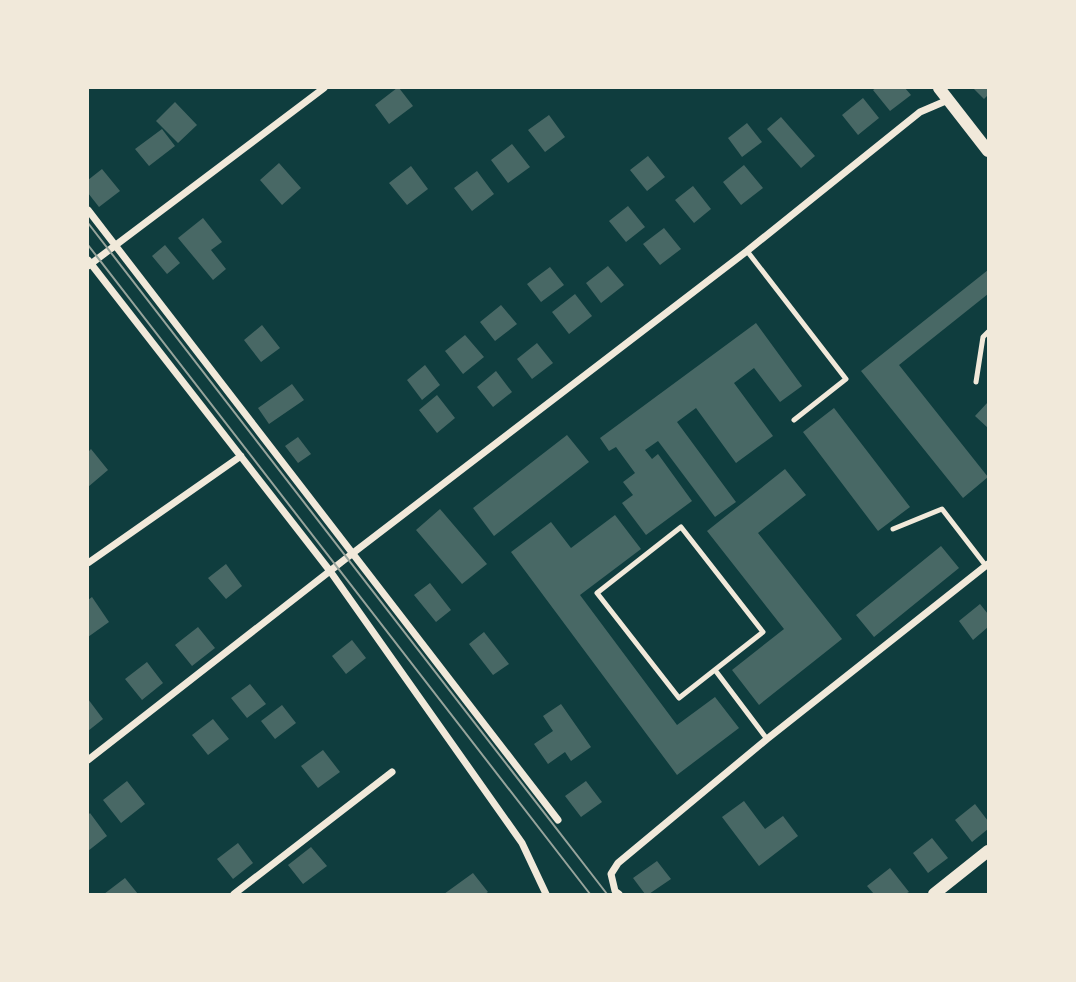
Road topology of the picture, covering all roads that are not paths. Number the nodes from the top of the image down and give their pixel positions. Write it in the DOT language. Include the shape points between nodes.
graph roads {
  1 [pos="324,88"];
  2 [pos="939,88"];
  3 [pos="948,100"];
  4 [pos="989,150"];
  5 [pos="88,211"];
  6 [pos="114,246"];
  7 [pos="747,251"];
  8 [pos="88,263"];
  9 [pos="989,332"];
  10 [pos="976,382"];
  11 [pos="794,420"];
  12 [pos="241,456"];
  13 [pos="893,529"];
  14 [pos="353,553"];
  15 [pos="88,563"];
  16 [pos="987,565"];
  17 [pos="330,571"];
  18 [pos="715,670"];
  19 [pos="767,739"];
  20 [pos="88,760"];
  21 [pos="392,772"];
  22 [pos="558,820"];
  23 [pos="989,851"];
  24 [pos="234,894"];
  25 [pos="546,894"];
  26 [pos="619,894"];
  27 [pos="934,894"];
  1 -- 6 [label="street"];
  2 -- 3 [label="street"];
  3 -- 4 [label="street"];
  3 -- 7 [label="street" via="920,112"];
  5 -- 6 [label="street"];
  6 -- 8 [label="street"];
  6 -- 14 [label="street"];
  7 -- 11 [label="lane" via="846,379"];
  7 -- 14 [label="street"];
  8 -- 12 [label="street"];
  9 -- 10 [label="lane" via="983,337"];
  12 -- 15 [label="street"];
  12 -- 17 [label="street"];
  13 -- 16 [label="lane" via="942,509"];
  14 -- 17 [label="street"];
  14 -- 22 [label="street"];
  16 -- 19 [label="street"];
  17 -- 20 [label="street"];
  17 -- 25 [label="street" via="523,843"];
  18 -- 18 [label="lane" via="679,698 597,593 681,527 763,632"];
  18 -- 19 [label="lane"];
  19 -- 26 [label="street" via="618,863 611,874"];
  21 -- 24 [label="street"];
  23 -- 27 [label="street"];
}
